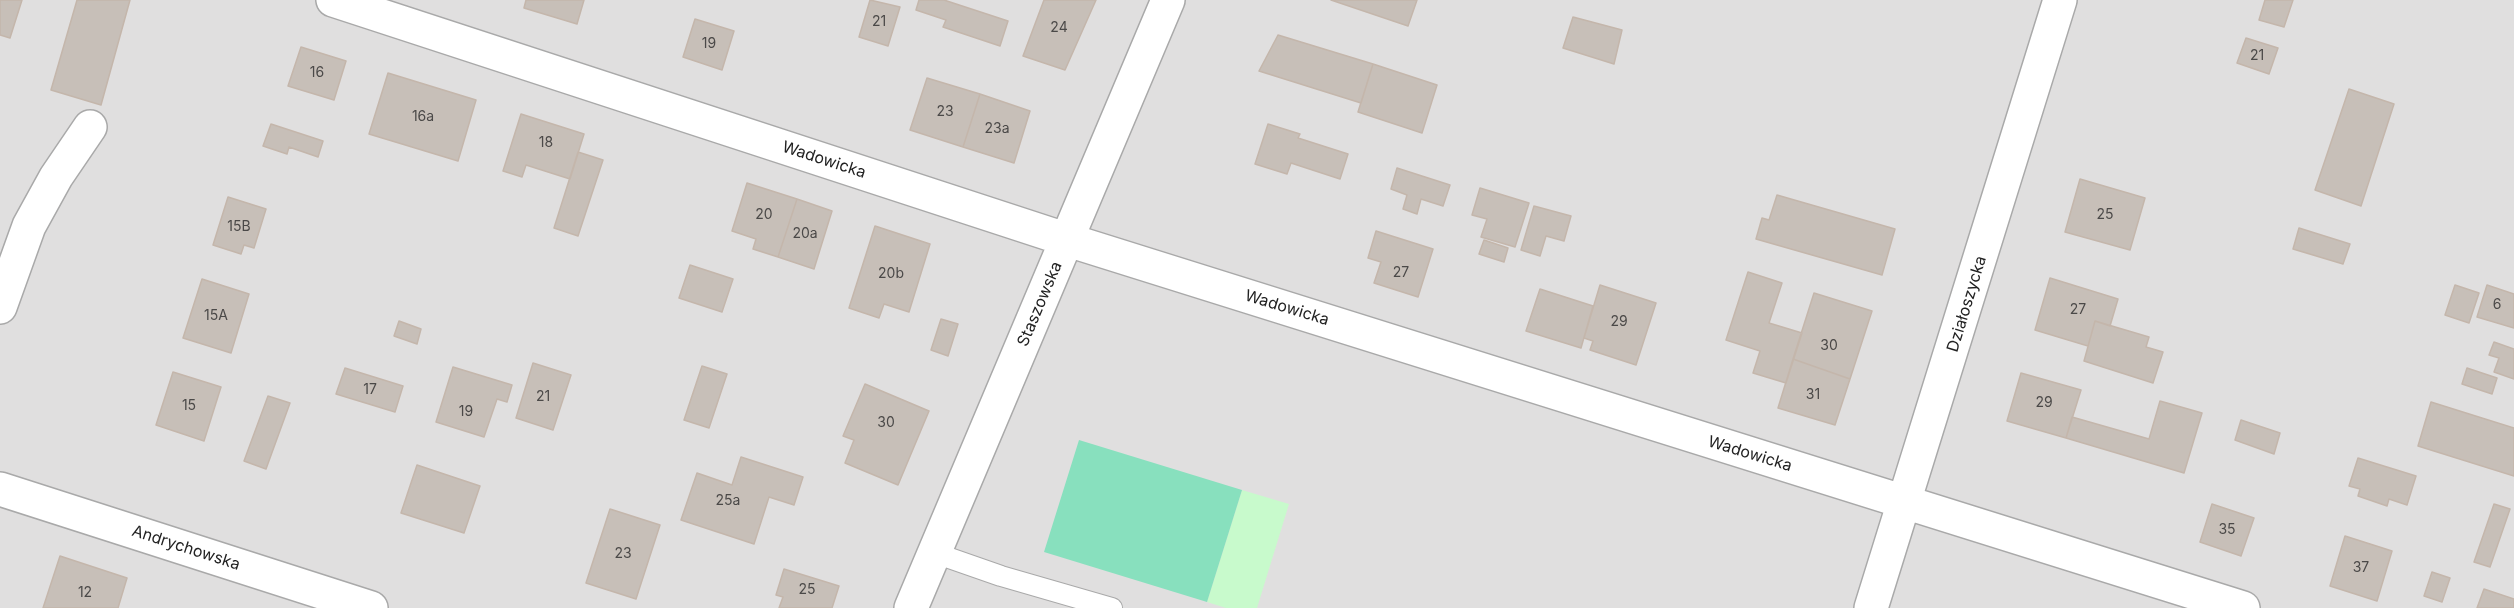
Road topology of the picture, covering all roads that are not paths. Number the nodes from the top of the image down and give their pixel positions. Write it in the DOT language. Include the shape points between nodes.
graph roads {
  1 [pos="333,0"];
  2 [pos="1168,0"];
  3 [pos="2060,0"];
  4 [pos="90,127"];
  5 [pos="1068,240"];
  6 [pos="0,307"];
  7 [pos="0,489"];
  8 [pos="1906,502"];
  9 [pos="934,553"];
  10 [pos="371,608"];
  11 [pos="911,608"];
  12 [pos="1112,608"];
  13 [pos="1871,608"];
  14 [pos="2243,608"];
  1 -- 5 [label="street, Wadowicka"];
  2 -- 5 [label="street, Staszowska"];
  3 -- 8 [label="street, Działoszycka"];
  4 -- 6 [label="street" via="29,226"];
  5 -- 8 [label="street, Wadowicka"];
  5 -- 9 [label="street, Staszowska"];
  7 -- 10 [label="street, Andrychowska"];
  8 -- 13 [label="street, Działoszycka"];
  8 -- 14 [label="street, Wadowicka"];
  9 -- 11 [label="street, Staszowska"];
  9 -- 12 [label="lane"];
}
